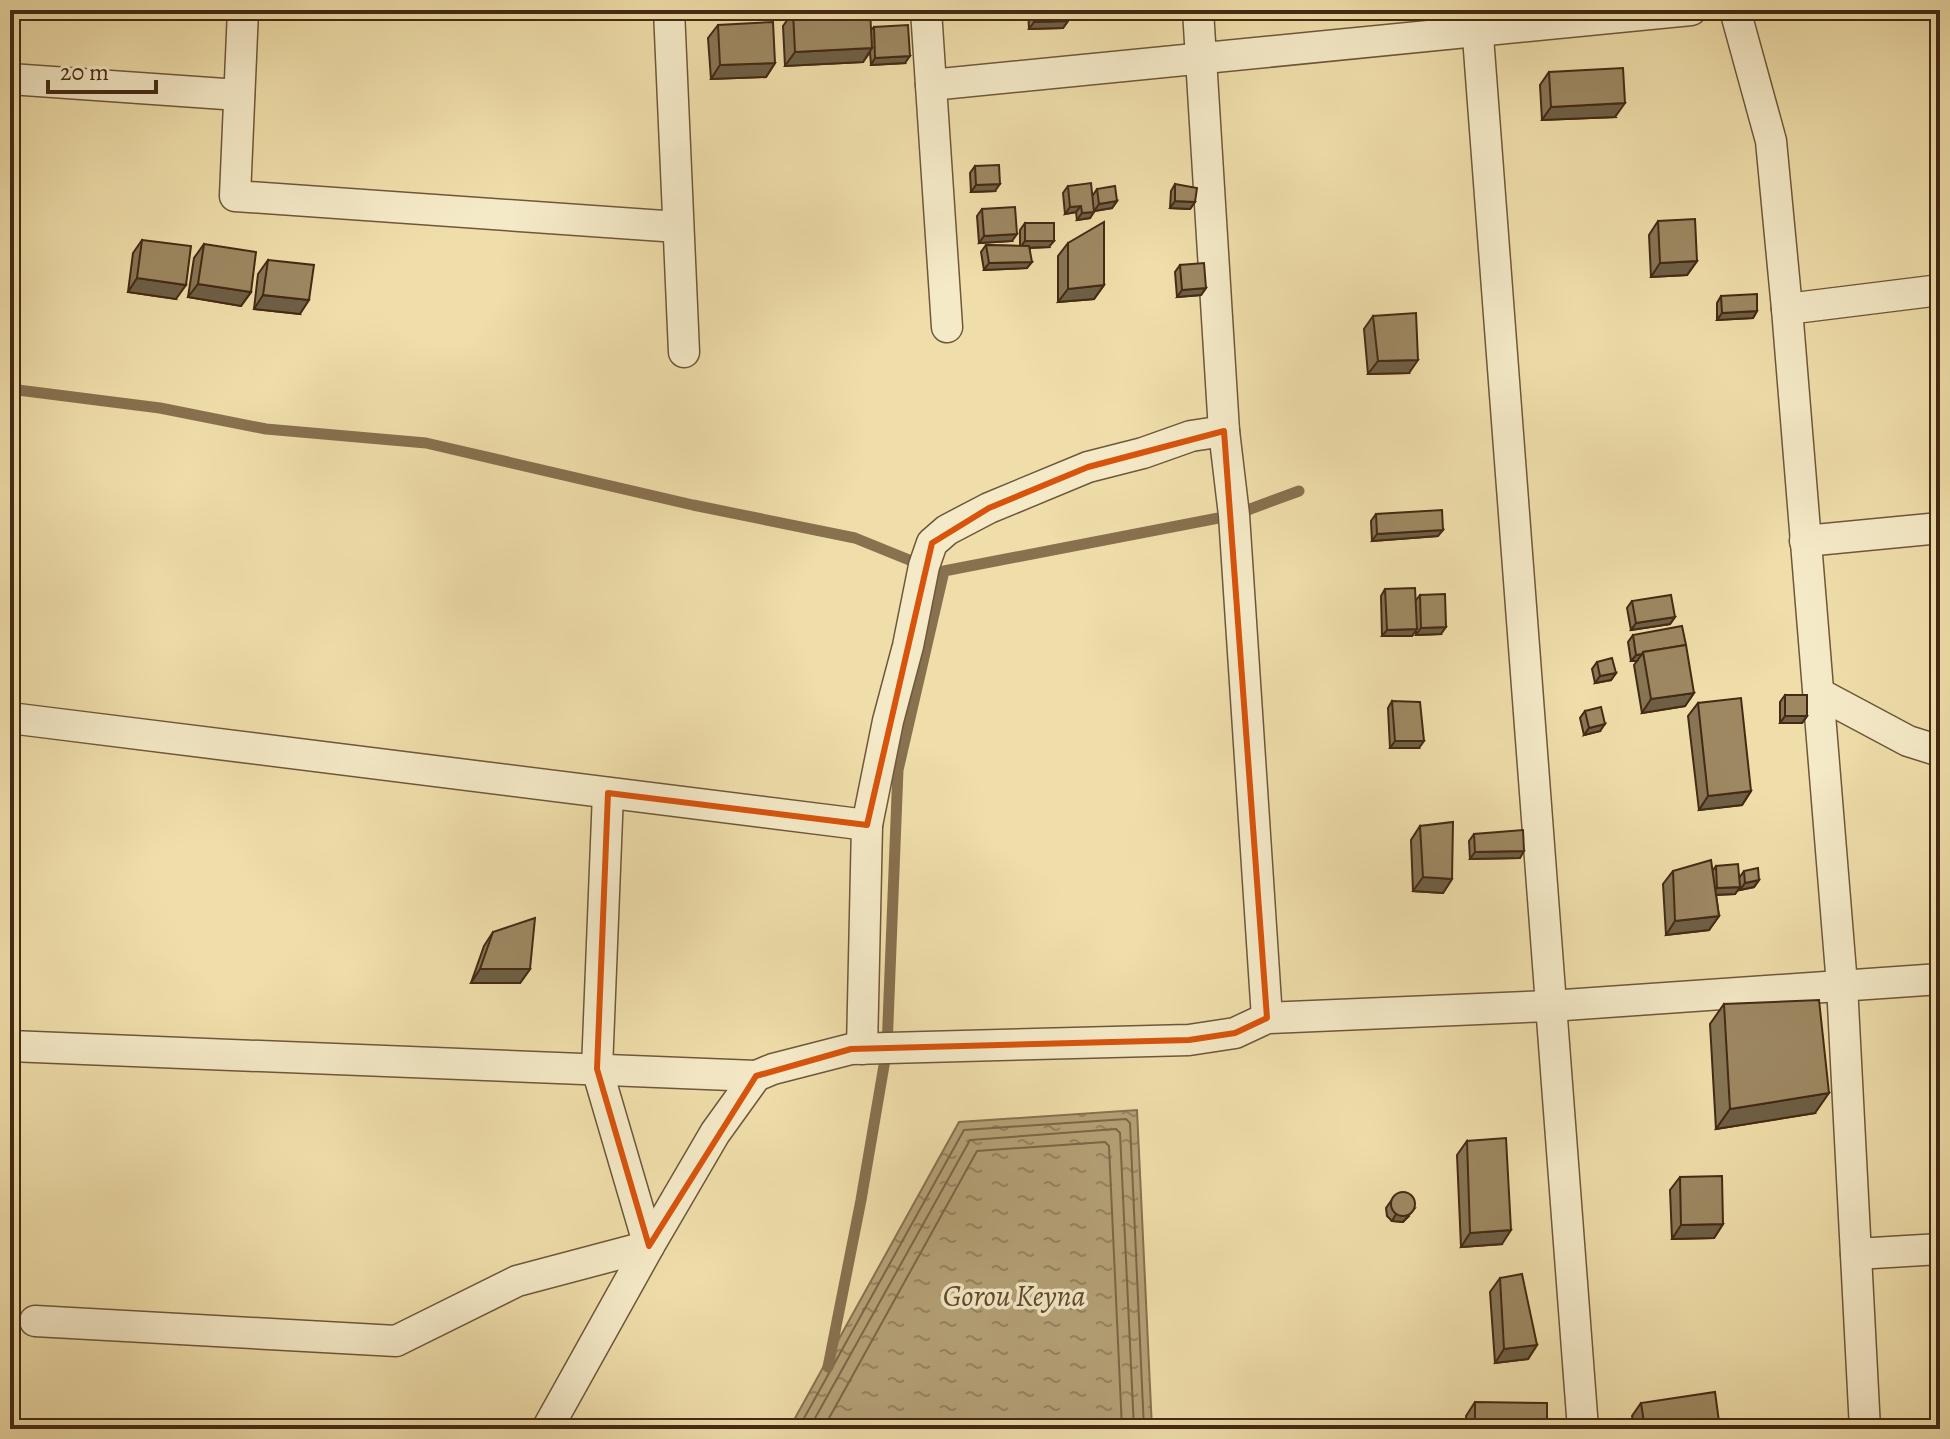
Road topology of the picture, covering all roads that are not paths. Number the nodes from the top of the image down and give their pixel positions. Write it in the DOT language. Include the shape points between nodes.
graph roads {
  1 [pos="243,10"];
  2 [pos="669,10"];
  3 [pos="926,10"];
  4 [pos="1198,10"];
  5 [pos="1691,10"];
  6 [pos="1735,10"];
  7 [pos="1477,20"];
  8 [pos="1202,58"];
  9 [pos="10,79"];
  10 [pos="931,85"];
  11 [pos="239,95"];
  12 [pos="678,227"];
  13 [pos="1940,290"];
  14 [pos="1787,309"];
  15 [pos="947,327"];
  16 [pos="684,352"];
  17 [pos="1224,431"];
  18 [pos="1940,528"];
  19 [pos="1805,541"];
  20 [pos="1820,694"];
  21 [pos="10,718"];
  22 [pos="1940,751"];
  23 [pos="608,793"];
  24 [pos="867,825"];
  25 [pos="1940,979"];
  26 [pos="1842,985"];
  27 [pos="1550,1006"];
  28 [pos="1267,1018"];
  29 [pos="10,1046"];
  30 [pos="862,1049"];
  31 [pos="597,1069"];
  32 [pos="756,1076"];
  33 [pos="649,1246"];
  34 [pos="1940,1249"];
  35 [pos="1856,1254"];
  36 [pos="35,1321"];
  37 [pos="547,1429"];
  38 [pos="1583,1429"];
  39 [pos="1865,1429"];
  1 -- 11 [label="street"];
  2 -- 12 [label="street"];
  3 -- 10 [label="street"];
  4 -- 8 [label="street"];
  5 -- 7 [label="street"];
  6 -- 14 [label="street" via="1771,141"];
  7 -- 8 [label="street"];
  7 -- 27 [label="street"];
  8 -- 10 [label="street"];
  8 -- 17 [label="street"];
  9 -- 11 [label="street"];
  10 -- 15 [label="street"];
  11 -- 12 [label="street" via="235,196"];
  12 -- 16 [label="street"];
  13 -- 14 [label="street"];
  14 -- 19 [label="street"];
  17 -- 24 [label="street" via="1088,467 989,508 932,543"];
  17 -- 28 [label="street"];
  18 -- 19 [label="street"];
  19 -- 20 [label="street"];
  20 -- 22 [label="street" via="1908,741"];
  20 -- 26 [label="street"];
  21 -- 23 [label="street"];
  23 -- 24 [label="street"];
  23 -- 31 [label="street"];
  24 -- 30 [label="street"];
  25 -- 26 [label="street"];
  26 -- 27 [label="street"];
  26 -- 35 [label="street"];
  27 -- 28 [label="street"];
  27 -- 38 [label="street"];
  28 -- 30 [label="street" via="1235,1033 1189,1040"];
  29 -- 31 [label="street"];
  30 -- 32 [label="street"];
  31 -- 32 [label="street"];
  31 -- 33 [label="street"];
  32 -- 33 [label="street" via="715,1133"];
  33 -- 36 [label="street" via="517,1281 396,1341"];
  33 -- 37 [label="street"];
  34 -- 35 [label="street"];
  35 -- 39 [label="street"];
}
